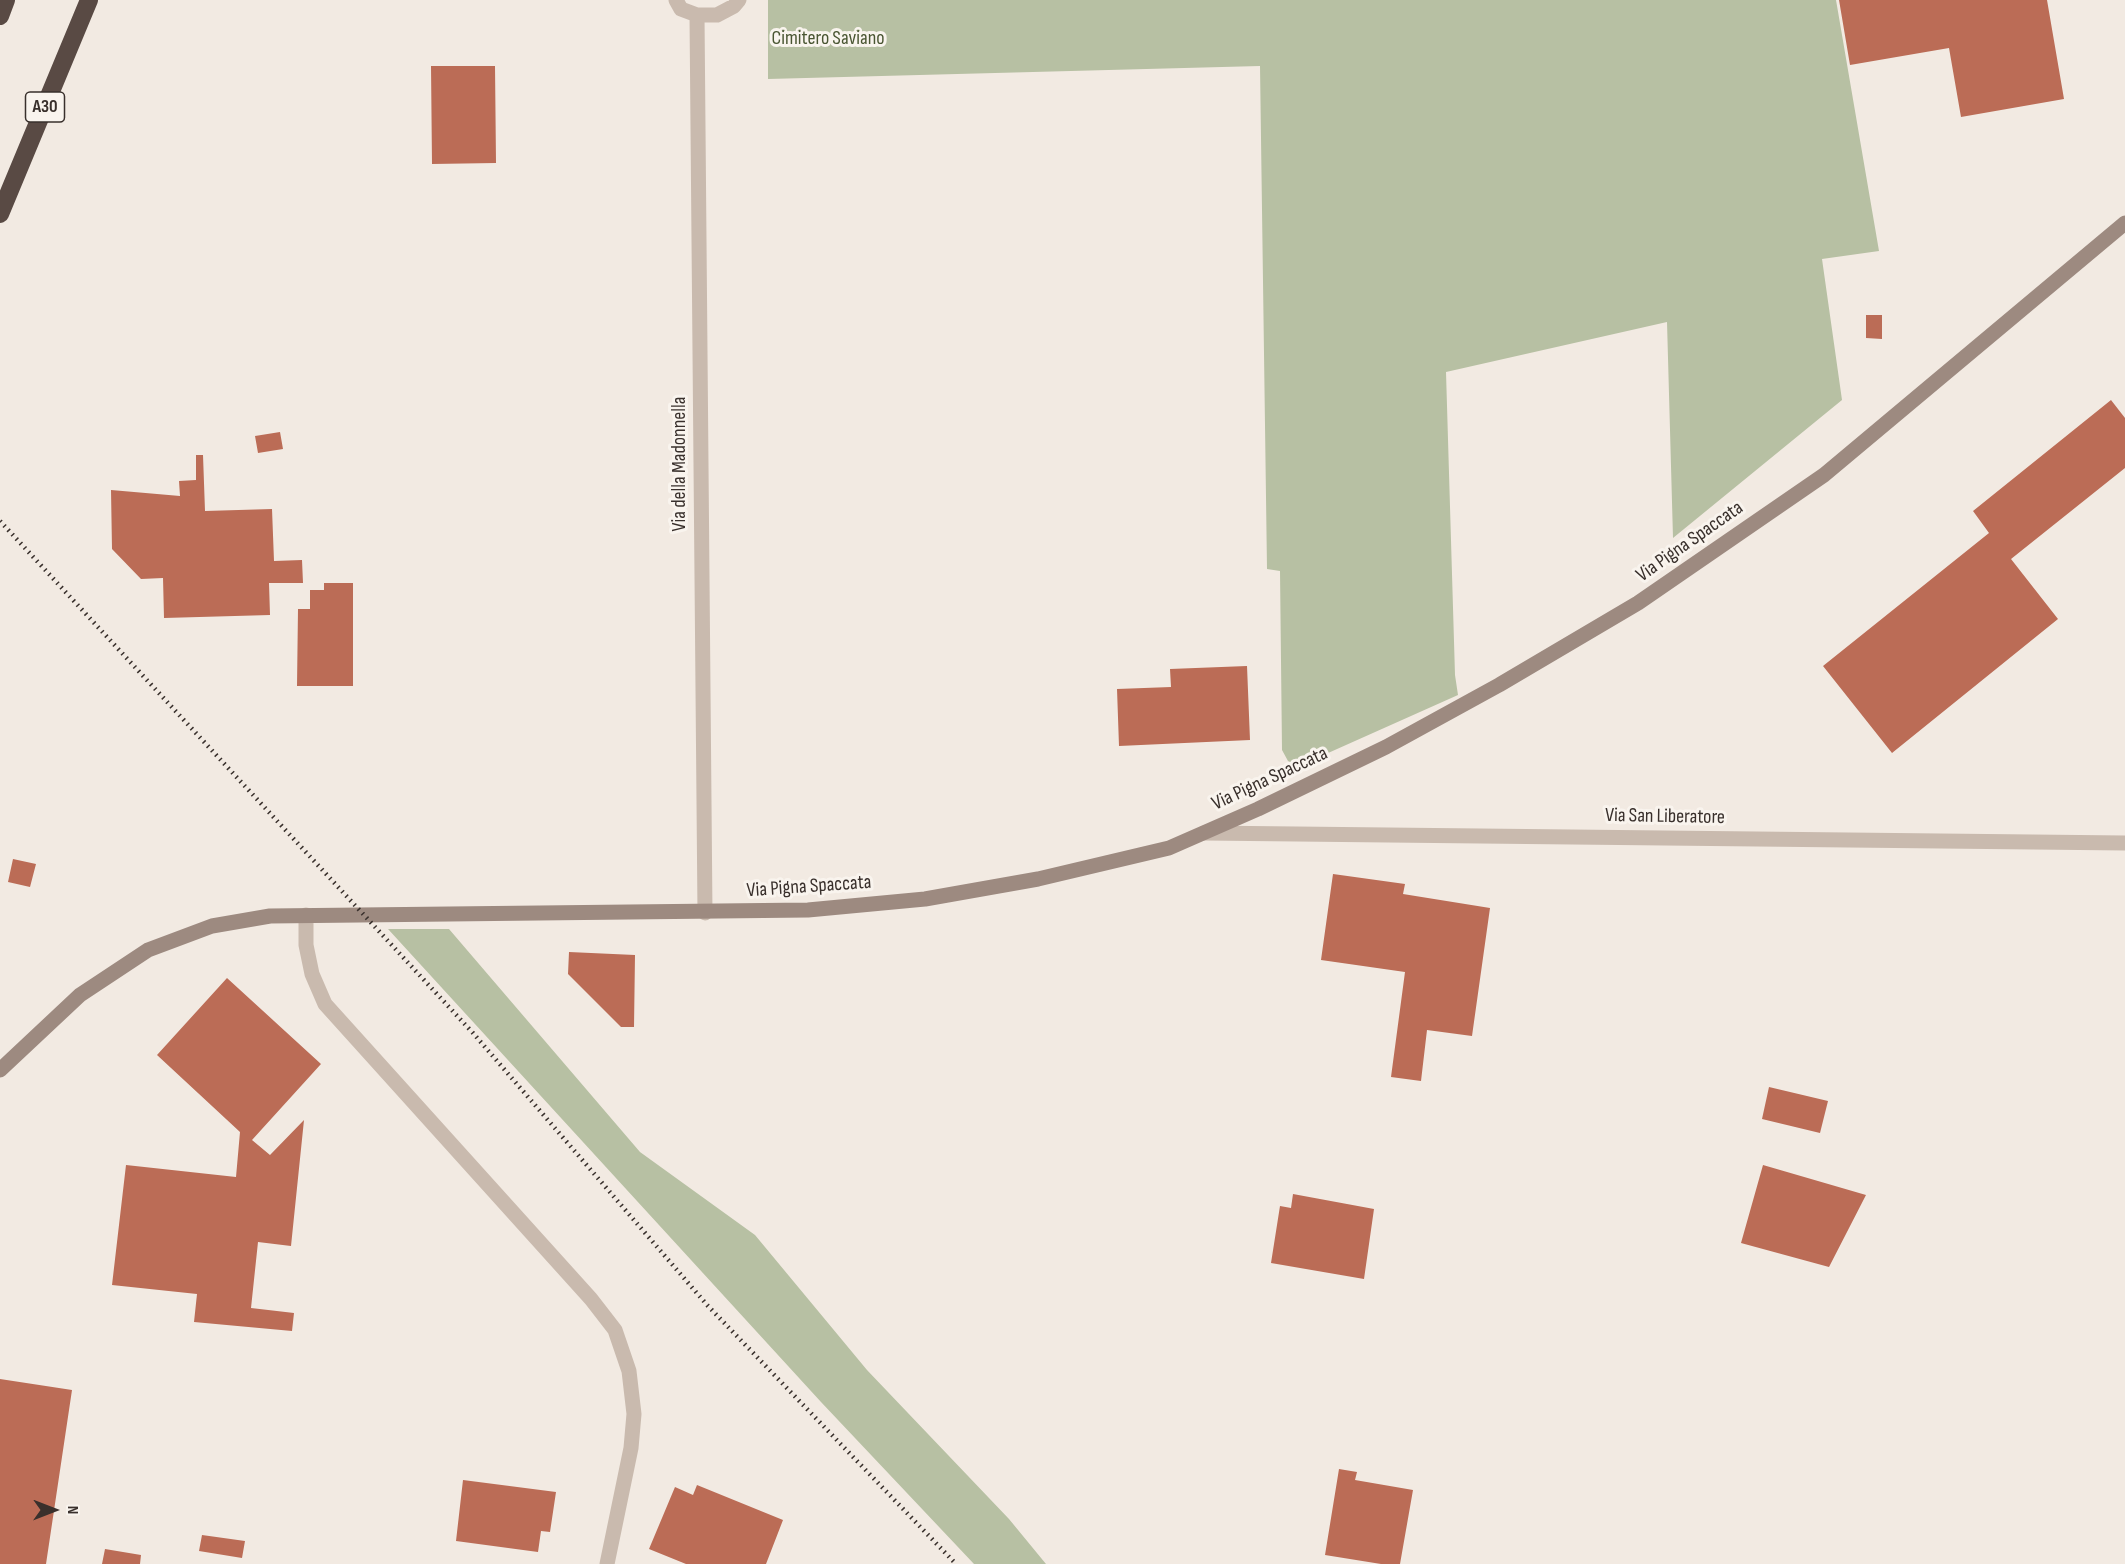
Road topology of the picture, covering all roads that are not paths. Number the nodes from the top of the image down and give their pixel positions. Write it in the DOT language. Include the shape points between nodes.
graph roads {
  1 [pos="6,0"];
  2 [pos="89,0"];
  3 [pos="676,0"];
  4 [pos="740,0"];
  5 [pos="697,15"];
  6 [pos="0,16"];
  7 [pos="0,214"];
  8 [pos="2125,223"];
  9 [pos="1204,833"];
  10 [pos="2125,843"];
  11 [pos="705,913"];
  12 [pos="306,915"];
  13 [pos="0,1070"];
  14 [pos="607,1564"];
  1 -- 6 [label="highway"];
  2 -- 7 [label="highway, A30"];
  3 -- 5 [label="street" via="681,9"];
  4 -- 5 [label="street" via="717,15"];
  5 -- 11 [label="street, Via della Madonnella"];
  8 -- 9 [label="main road, Via Pigna Spaccata" via="1824,475 1638,603 1386,747"];
  9 -- 10 [label="street, Via San Liberatore"];
  9 -- 11 [label="main road, Via Pigna Spaccata" via="1169,848 925,899 808,910"];
  11 -- 12 [label="main road, Via Pigna Spaccata"];
  12 -- 13 [label="main road, Via Pigna Spaccata" via="270,916 212,926 148,950 80,995"];
  12 -- 14 [label="street" via="306,945 312,974 325,1004 615,1330 629,1371 634,1413 632,1448"];
}
